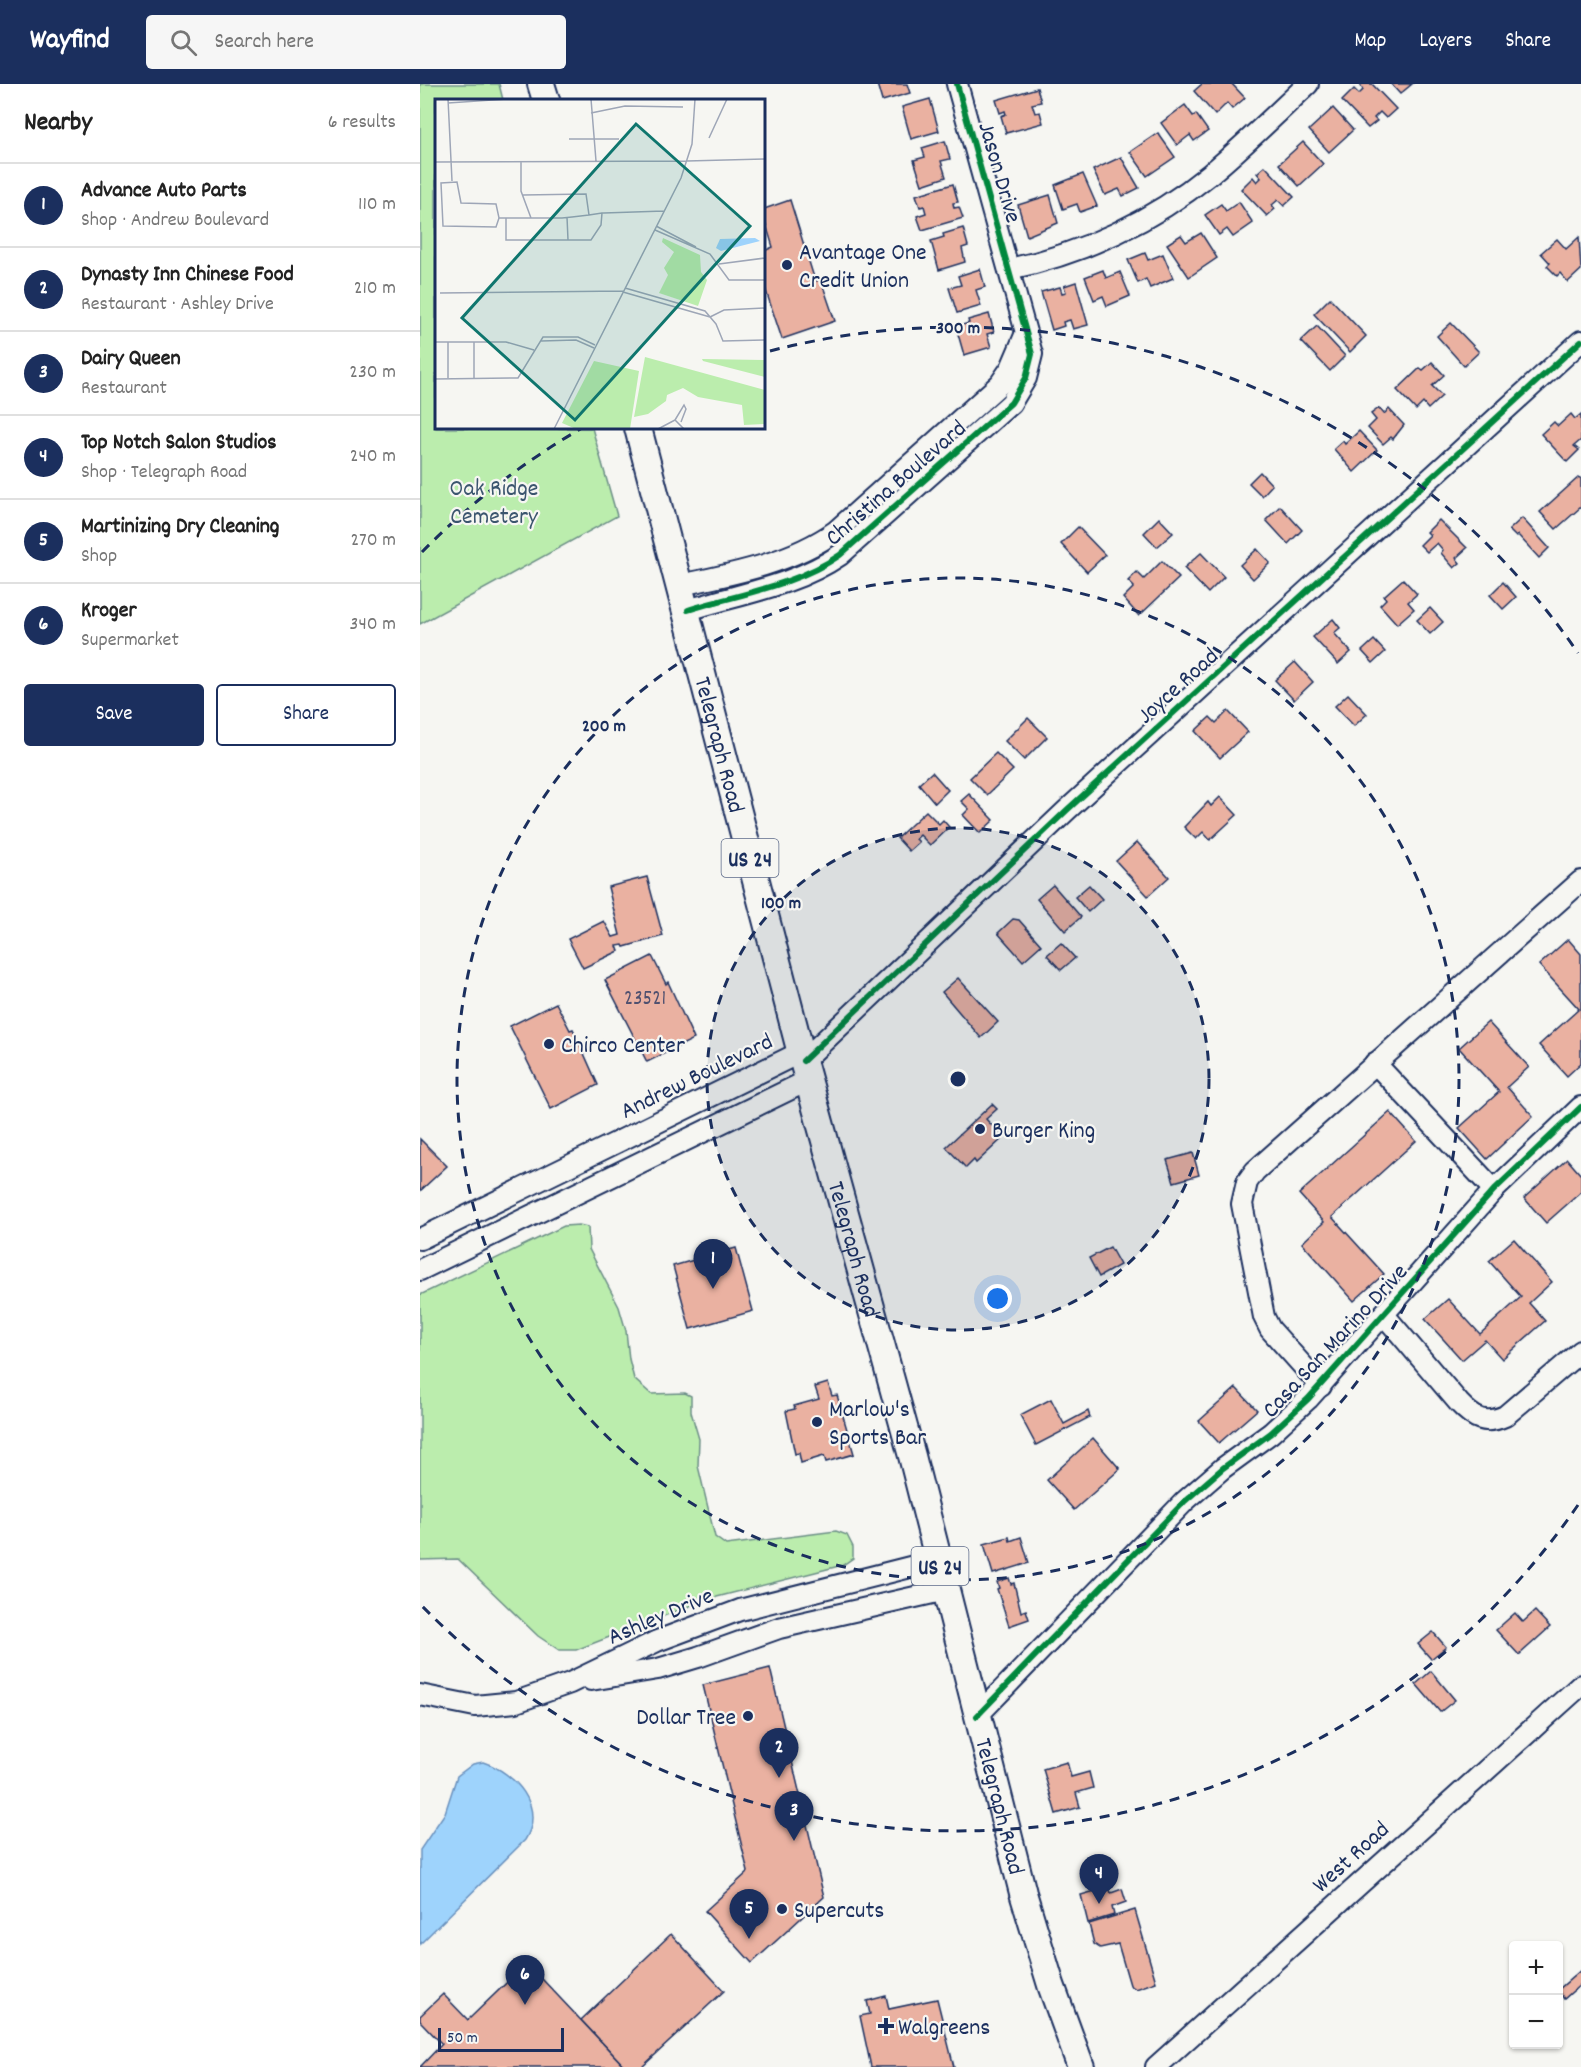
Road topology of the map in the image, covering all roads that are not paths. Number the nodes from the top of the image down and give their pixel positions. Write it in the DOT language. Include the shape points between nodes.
graph roads {
  1 [pos="541,84"];
  2 [pos="957,84"];
  3 [pos="1308,84"];
  4 [pos="546,99"];
  5 [pos="1009,269"];
  6 [pos="1026,333"];
  7 [pos="1581,341"];
  8 [pos="638,429"];
  9 [pos="929,449"];
  10 [pos="943,464"];
  11 [pos="794,554"];
  12 [pos="802,575"];
  13 [pos="680,585"];
  14 [pos="687,610"];
  15 [pos="1581,881"];
  16 [pos="1375,1063"];
  17 [pos="804,1064"];
  18 [pos="1581,1107"];
  19 [pos="613,1145"];
  20 [pos="625,1171"];
  21 [pos="1494,1190"];
  22 [pos="518,1191"];
  23 [pos="530,1217"];
  24 [pos="420,1239"];
  25 [pos="420,1270"];
  26 [pos="1385,1316"];
  27 [pos="1581,1351"];
  28 [pos="1321,1386"];
  29 [pos="938,1560"];
  30 [pos="946,1590"];
  31 [pos="772,1602"];
  32 [pos="778,1628"];
  33 [pos="570,1683"];
  34 [pos="1581,1685"];
  35 [pos="420,1695"];
  36 [pos="977,1716"];
  37 [pos="1081,2067"];
  38 [pos="1156,2067"];
  1 -- 4 [label="main road"];
  2 -- 5 [label="street, Jason Drive"];
  3 -- 5 [label="street" via="1211,174 1170,203 1108,237 1035,264"];
  5 -- 6 [label="street, Jason Drive"];
  6 -- 9 [label="street, Christina Boulevard" via="1000,384"];
  6 -- 10 [label="street, Christina Boulevard" via="1032,354 1020,391"];
  7 -- 17 [label="street, Joyce Road" via="1066,810"];
  8 -- 13 [label="main road, Telegraph Road / US 24"];
  9 -- 10 [label="street"];
  9 -- 11 [label="street, Christina Boulevard" via="836,531"];
  10 -- 12 [label="street, Christina Boulevard" via="852,547"];
  11 -- 12 [label="street, Christina Boulevard"];
  11 -- 13 [label="street, Christina Boulevard"];
  12 -- 14 [label="street, Christina Boulevard"];
  13 -- 14 [label="main road, Telegraph Road / US 24"];
  14 -- 17 [label="main road, Telegraph Road / US 24"];
  15 -- 16 [label="street, Casa San Marino Drive"];
  16 -- 21 [label="street"];
  16 -- 28 [label="street, Casa San Marino Drive" via="1256,1171 1243,1194 1264,1317 1270,1329"];
  17 -- 19 [label="street, Andrew Boulevard"];
  17 -- 20 [label="street"];
  17 -- 29 [label="main road, Telegraph Road / US 24"];
  18 -- 21 [label="street, Casa San Marino Drive"];
  19 -- 20 [label="street, Andrew Boulevard"];
  19 -- 22 [label="street, Andrew Boulevard"];
  20 -- 23 [label="street"];
  21 -- 26 [label="street, Casa San Marino Drive"];
  22 -- 23 [label="street"];
  22 -- 24 [label="street, Andrew Boulevard"];
  23 -- 25 [label="street"];
  26 -- 27 [label="street, Casa San Marino Drive" via="1459,1403 1483,1421 1505,1416"];
  26 -- 28 [label="street, Casa San Marino Drive"];
  28 -- 36 [label="street, Casa San Marino Drive" via="1271,1433 1185,1501"];
  29 -- 30 [label="main road, Telegraph Road / US 24"];
  29 -- 31 [label="street, Ashley Drive"];
  30 -- 32 [label="street, Ashley Drive"];
  30 -- 36 [label="main road, Telegraph Road / US 24"];
  31 -- 32 [label="street"];
  31 -- 33 [label="street, Ashley Drive" via="696,1625"];
  32 -- 33 [label="street, Ashley Drive" via="658,1669"];
  33 -- 35 [label="street, Ashley Drive" via="527,1699 496,1705 460,1704"];
  34 -- 38 [label="street, West Road"];
  36 -- 37 [label="main road, Telegraph Road / US 24" via="1037,1941"];
}
